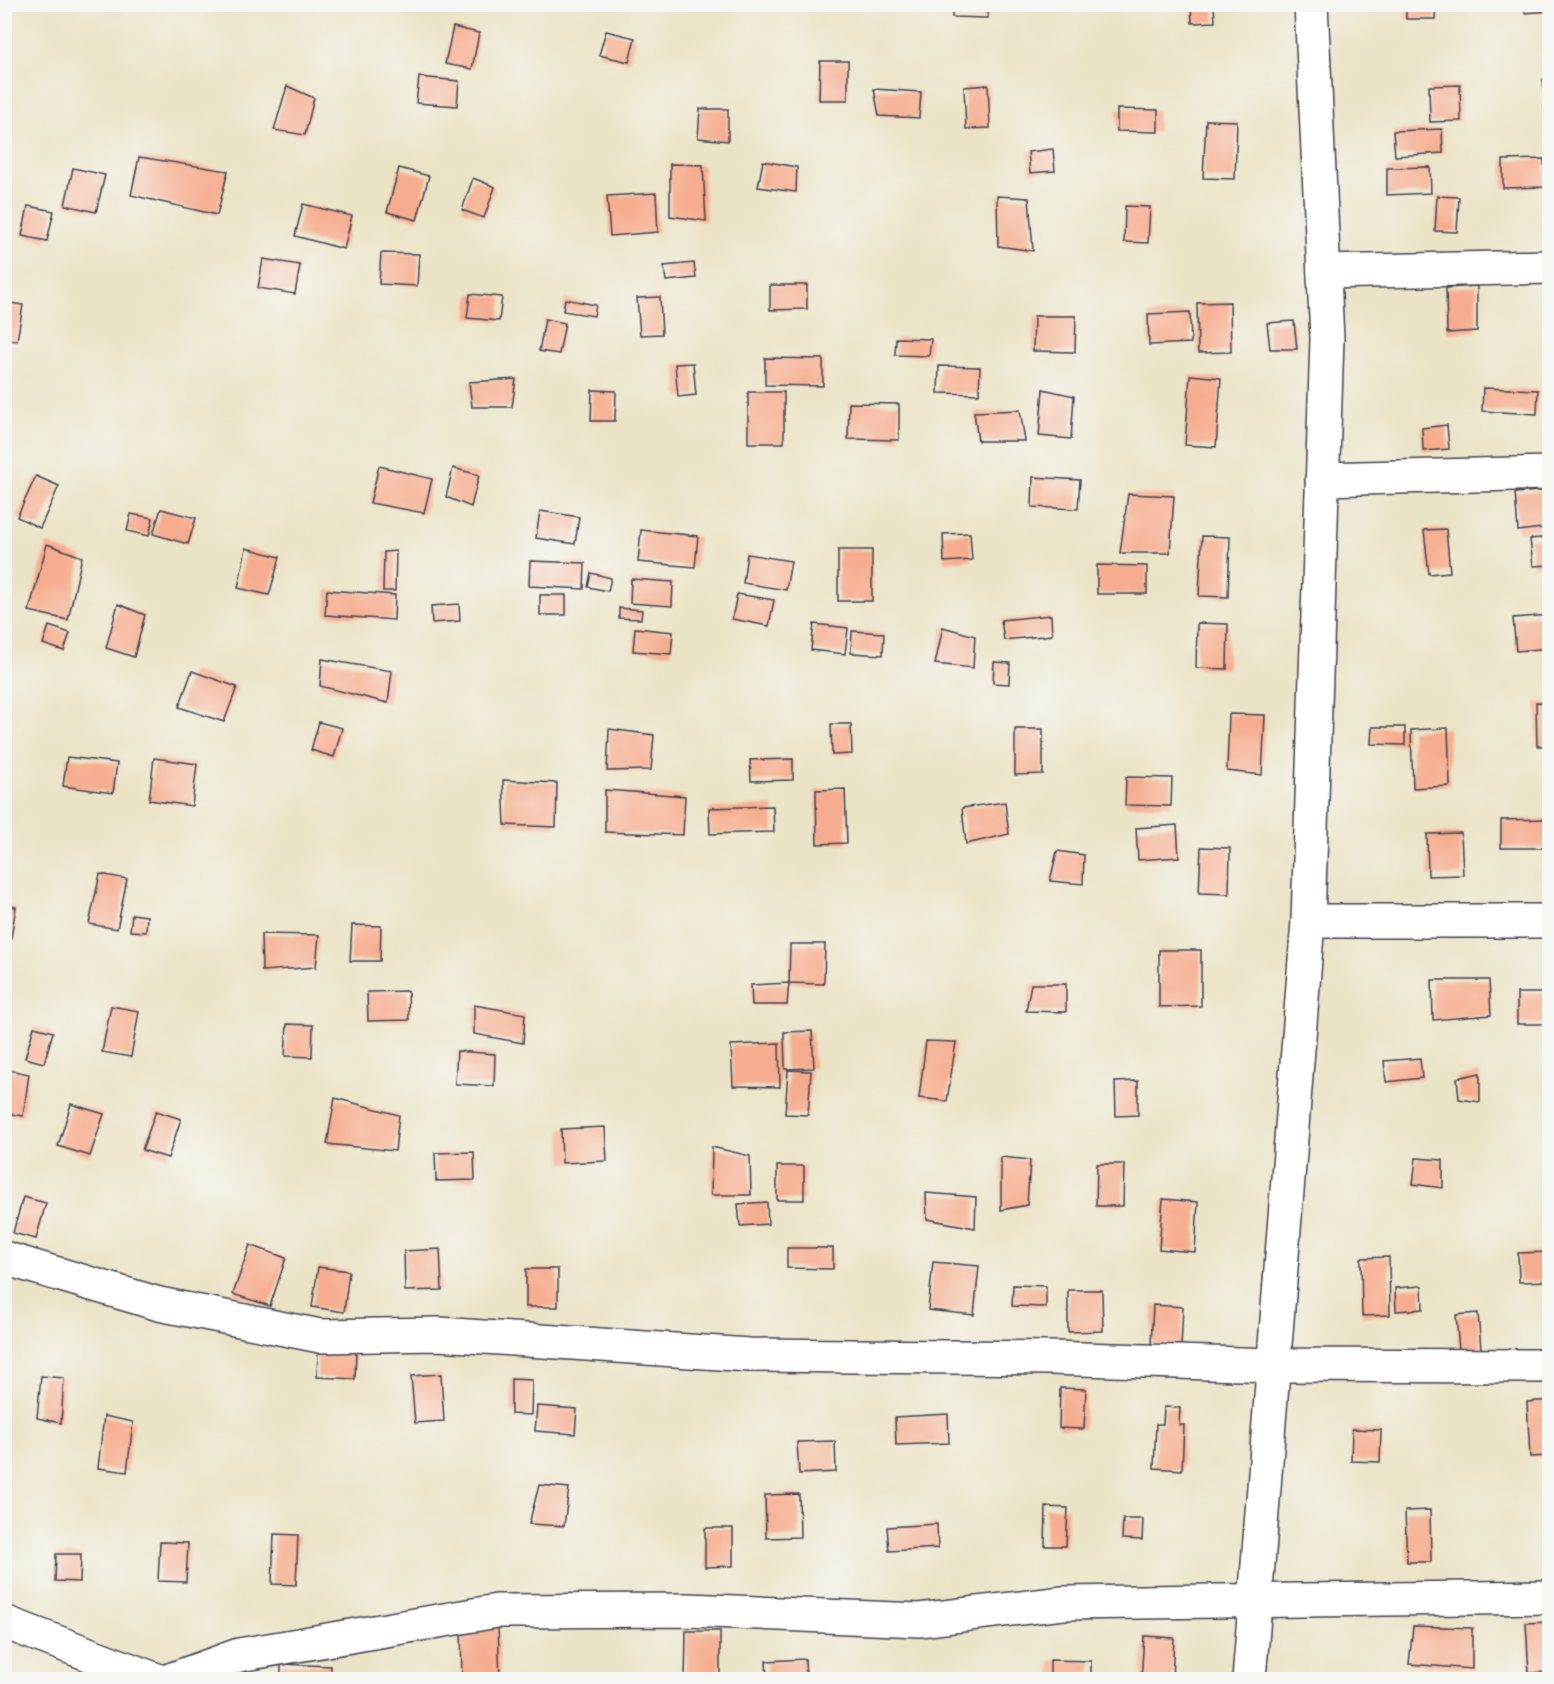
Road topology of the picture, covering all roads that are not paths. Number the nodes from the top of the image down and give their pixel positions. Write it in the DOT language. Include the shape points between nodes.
graph roads {
  1 [pos="1311,4"];
  2 [pos="1550,267"];
  3 [pos="1324,272"];
  4 [pos="1550,473"];
  5 [pos="1322,479"];
  6 [pos="1308,921"];
  7 [pos="1550,921"];
  8 [pos="4,1258"];
  9 [pos="1273,1365"];
  10 [pos="1550,1366"];
  11 [pos="1550,1597"];
  12 [pos="1255,1602"];
  13 [pos="4,1622"];
  14 [pos="157,1680"];
  15 [pos="170,1680"];
  16 [pos="1249,1680"];
  1 -- 3 [label="street"];
  2 -- 3 [label="street"];
  3 -- 5 [label="street" via="1327,339"];
  4 -- 5 [label="street"];
  5 -- 6 [label="street"];
  6 -- 7 [label="street"];
  6 -- 9 [label="street"];
  8 -- 9 [label="street" via="159,1304 320,1336 439,1334 749,1355"];
  9 -- 10 [label="street"];
  9 -- 12 [label="street"];
  11 -- 12 [label="street"];
  12 -- 15 [label="street" via="1063,1603 919,1620 688,1610 497,1611 239,1655"];
  12 -- 16 [label="street"];
  13 -- 14 [label="street"];
}
